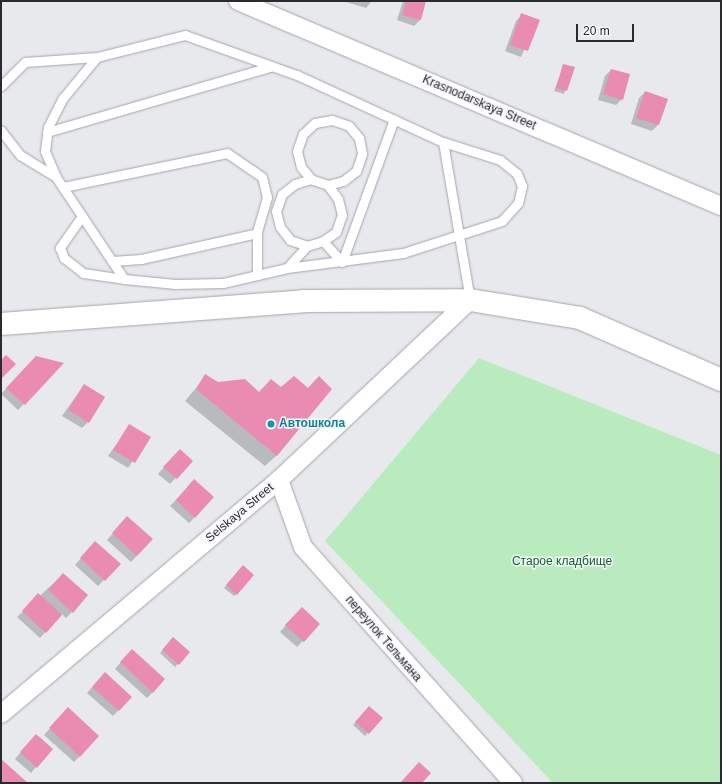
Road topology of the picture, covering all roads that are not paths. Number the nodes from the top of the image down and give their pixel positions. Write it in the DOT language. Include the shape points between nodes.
graph roads {
  1 [pos="238,1"];
  2 [pos="97,57"];
  3 [pos="272,66"];
  4 [pos="1,86"];
  5 [pos="394,119"];
  6 [pos="1,131"];
  7 [pos="47,132"];
  8 [pos="443,142"];
  9 [pos="56,177"];
  10 [pos="311,179"];
  11 [pos="328,185"];
  12 [pos="63,187"];
  13 [pos="721,206"];
  14 [pos="82,216"];
  15 [pos="458,232"];
  16 [pos="257,233"];
  17 [pos="322,242"];
  18 [pos="307,246"];
  19 [pos="112,261"];
  20 [pos="342,262"];
  21 [pos="287,268"];
  22 [pos="257,275"];
  23 [pos="124,279"];
  24 [pos="470,300"];
  25 [pos="1,324"];
  26 [pos="721,380"];
  27 [pos="279,480"];
  28 [pos="1,714"];
  29 [pos="512,783"];
  1 -- 13 [label="street, Krasnodarskaya Street"];
  2 -- 3 [label="lane" via="185,35"];
  2 -- 4 [label="lane" via="24,62"];
  2 -- 7 [label="lane" via="63,98"];
  3 -- 5 [label="lane"];
  3 -- 7 [label="lane"];
  5 -- 8 [label="lane"];
  5 -- 20 [label="lane" via="380,153 359,222"];
  6 -- 9 [label="lane" via="20,155"];
  7 -- 9 [label="lane" via="45,151"];
  8 -- 15 [label="lane"];
  8 -- 15 [label="lane" via="500,160 517,174 522,186 518,203 502,221"];
  9 -- 12 [label="lane"];
  10 -- 11 [label="lane"];
  10 -- 11 [label="lane" via="301,167 297,150 303,134 316,123 332,120 349,126 359,138 362,154 356,172 343,181"];
  10 -- 18 [label="lane" via="295,184 282,194 276,211 280,227 290,240"];
  11 -- 17 [label="lane" via="338,199 342,215 336,232"];
  12 -- 14 [label="lane"];
  12 -- 16 [label="lane" via="227,153 262,177 267,197"];
  14 -- 19 [label="lane"];
  14 -- 23 [label="lane" via="60,248 64,258 83,273"];
  15 -- 20 [label="lane" via="403,253"];
  15 -- 24 [label="lane"];
  16 -- 19 [label="lane" via="141,258"];
  16 -- 22 [label="lane"];
  17 -- 18 [label="lane"];
  17 -- 20 [label="lane"];
  18 -- 21 [label="lane"];
  19 -- 23 [label="lane"];
  20 -- 21 [label="lane"];
  21 -- 22 [label="lane"];
  22 -- 23 [label="lane" via="223,283 175,284"];
  24 -- 25 [label="street" via="304,300"];
  24 -- 26 [label="street" via="580,318"];
  24 -- 27 [label="street, Selskaya Street"];
  27 -- 28 [label="street, Selskaya Street"];
  27 -- 29 [label="street, переулок Тельмана" via="303,547"];
}
